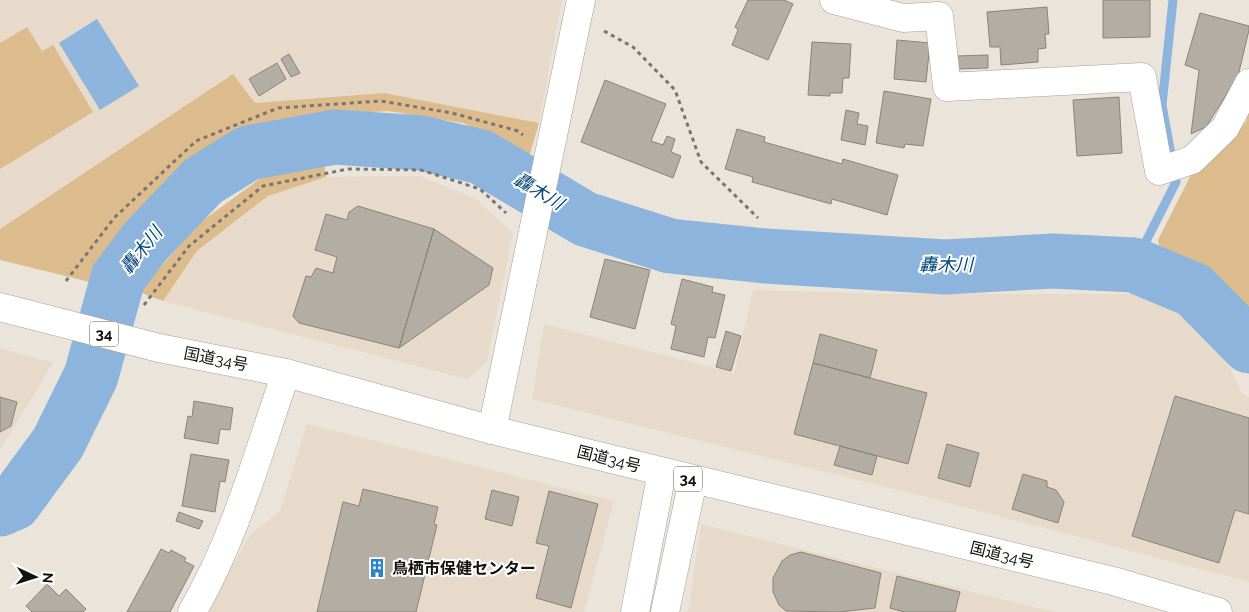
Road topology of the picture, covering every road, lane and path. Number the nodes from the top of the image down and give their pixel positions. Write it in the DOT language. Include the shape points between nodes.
graph roads {
  1 [pos="834,0"];
  2 [pos="579,8"];
  3 [pos="1249,83"];
  4 [pos="550,158"];
  5 [pos="758,218"];
  6 [pos="534,235"];
  7 [pos="66,281"];
  8 [pos="144,305"];
  9 [pos="0,307"];
  10 [pos="286,373"];
  11 [pos="492,430"];
  12 [pos="662,472"];
  13 [pos="693,480"];
  14 [pos="192,612"];
  15 [pos="635,612"];
  16 [pos="665,612"];
  17 [pos="1218,612"];
  1 -- 3 [label="main road" via="903,18 939,16 947,87 1142,77 1159,171 1192,160 1225,128"];
  2 -- 4 [label="main road"];
  2 -- 5 [label="path" via="632,47 675,90 701,162"];
  4 -- 6 [label="main road"];
  4 -- 7 [label="path" via="518,131 452,113 381,101 278,108 196,142 114,218"];
  6 -- 8 [label="path" via="480,189 422,170 348,169 263,186 189,246"];
  6 -- 11 [label="main road"];
  9 -- 10 [label="main road, 国道34号 / 34" via="159,348"];
  10 -- 11 [label="main road, 国道34号 / 34"];
  10 -- 14 [label="main road" via="240,506 208,585"];
  11 -- 12 [label="main road, 国道34号 / 34"];
  12 -- 13 [label="main road, 国道34号 / 34"];
  12 -- 15 [label="main road"];
  13 -- 16 [label="main road"];
  13 -- 17 [label="main road, 国道34号 / 34" via="1113,581"];
}
